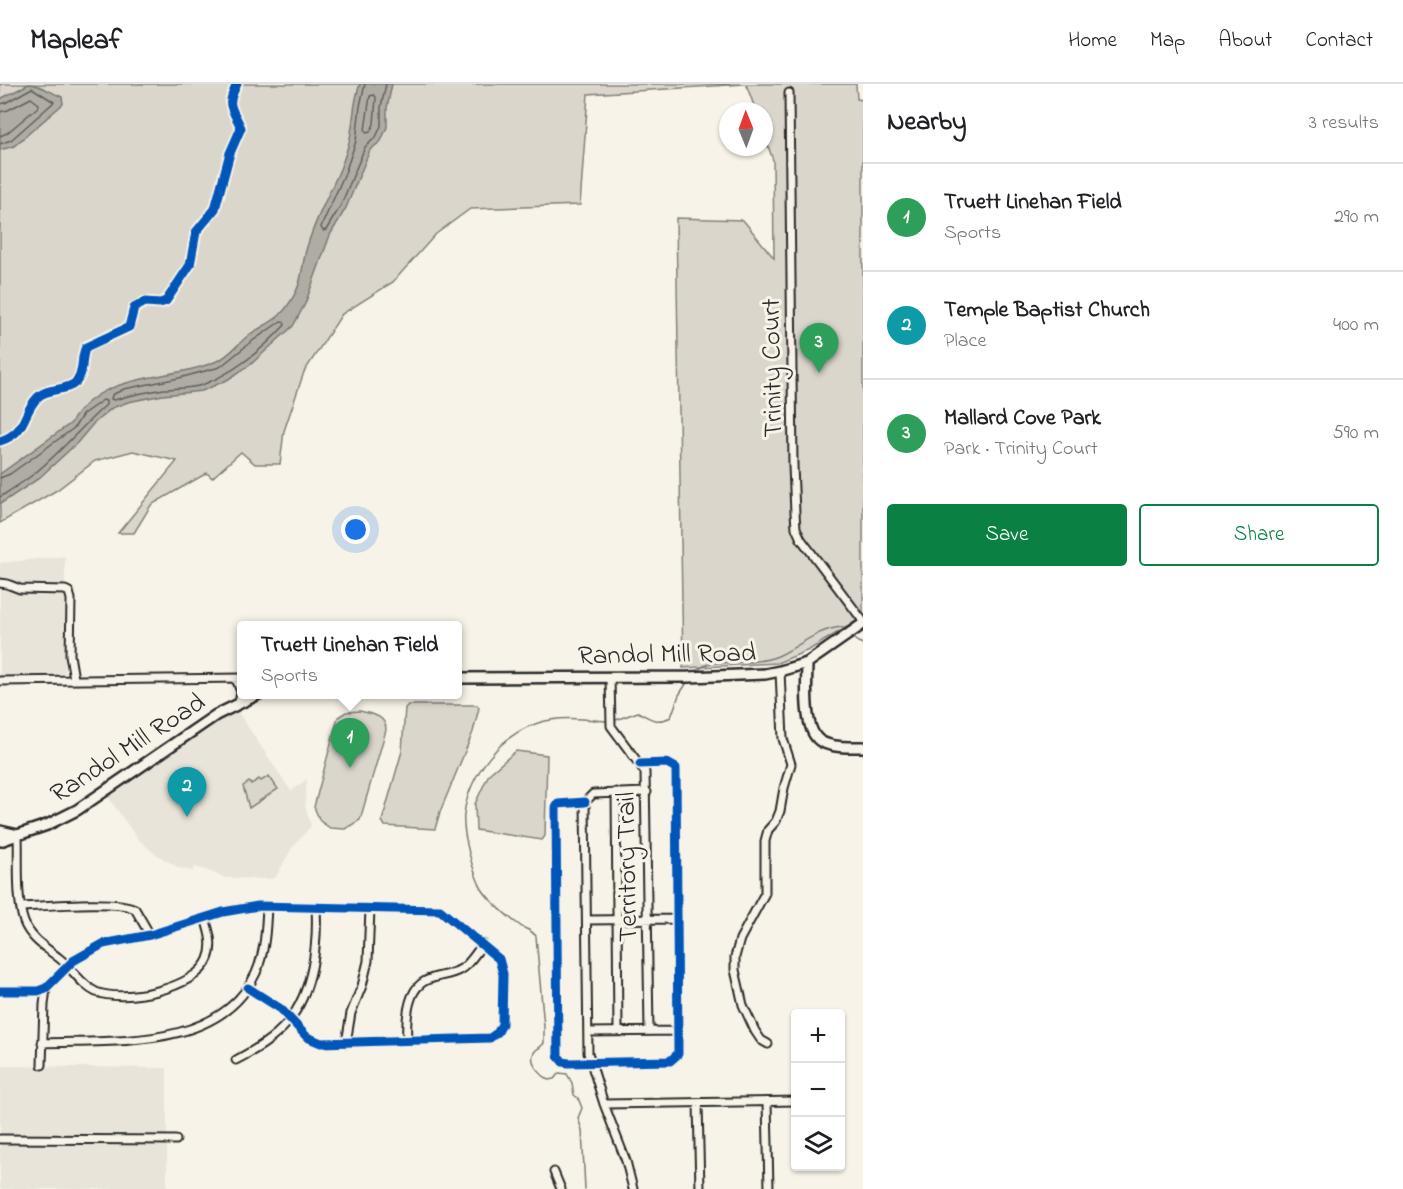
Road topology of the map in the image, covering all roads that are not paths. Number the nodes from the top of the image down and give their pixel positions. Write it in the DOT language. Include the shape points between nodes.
graph roads {
  1 [pos="789,93"];
  2 [pos="0,584"];
  3 [pos="861,625"];
  4 [pos="807,663"];
  5 [pos="780,671"];
  6 [pos="610,677"];
  7 [pos="232,678"];
  8 [pos="237,678"];
  9 [pos="462,678"];
  10 [pos="74,679"];
  11 [pos="0,681"];
  12 [pos="237,681"];
  13 [pos="240,699"];
  14 [pos="248,699"];
  15 [pos="239,703"];
  16 [pos="863,747"];
  17 [pos="640,764"];
  18 [pos="616,792"];
  19 [pos="647,792"];
  20 [pos="585,802"];
  21 [pos="0,831"];
  22 [pos="18,835"];
  23 [pos="0,841"];
  24 [pos="267,906"];
  25 [pos="21,907"];
  26 [pos="316,907"];
  27 [pos="370,908"];
  28 [pos="205,918"];
  29 [pos="648,919"];
  30 [pos="677,919"];
  31 [pos="587,920"];
  32 [pos="616,920"];
  33 [pos="150,935"];
  34 [pos="483,944"];
  35 [pos="68,964"];
  36 [pos="46,988"];
  37 [pos="248,988"];
  38 [pos="0,991"];
  39 [pos="290,1018"];
  40 [pos="618,1031"];
  41 [pos="649,1031"];
  42 [pos="678,1031"];
  43 [pos="588,1032"];
  44 [pos="406,1041"];
  45 [pos="42,1043"];
  46 [pos="346,1043"];
  47 [pos="768,1044"];
  48 [pos="236,1060"];
  49 [pos="591,1063"];
  50 [pos="42,1065"];
  51 [pos="791,1101"];
  52 [pos="767,1102"];
  53 [pos="698,1103"];
  54 [pos="604,1104"];
  55 [pos="0,1139"];
  56 [pos="176,1140"];
  57 [pos="554,1172"];
  58 [pos="561,1189"];
  59 [pos="633,1189"];
  60 [pos="700,1189"];
  61 [pos="769,1189"];
  1 -- 3 [label="street, Trinity Court" via="795,520 807,549"];
  2 -- 10 [label="street" via="20,590 69,592"];
  3 -- 4 [label="main road, Randol Mill Road"];
  4 -- 5 [label="main road, Randol Mill Road"];
  4 -- 16 [label="main road" via="813,735 833,746"];
  5 -- 6 [label="main road, Randol Mill Road" via="743,676"];
  5 -- 47 [label="street" via="783,740 791,764 780,811 765,840 765,893 740,939 735,957 743,1005 755,1031"];
  6 -- 9 [label="main road, Randol Mill Road"];
  6 -- 17 [label="street, Territory Trail" via="611,726"];
  7 -- 8 [label="street"];
  7 -- 10 [label="street"];
  7 -- 12 [label="street"];
  10 -- 11 [label="street"];
  13 -- 15 [label="street"];
  14 -- 15 [label="main road, Randol Mill Road"];
  15 -- 22 [label="main road, Randol Mill Road" via="77,810"];
  17 -- 19 [label="street, Territory Trail"];
  17 -- 30 [label="street" via="667,763 676,768"];
  18 -- 19 [label="street"];
  18 -- 20 [label="street" via="593,794"];
  18 -- 32 [label="street"];
  19 -- 29 [label="street, Territory Trail"];
  20 -- 31 [label="street"];
  20 -- 49 [label="street" via="563,802 556,808 558,1056 568,1063"];
  21 -- 22 [label="main road"];
  22 -- 23 [label="main road, Randol Mill Road"];
  22 -- 25 [label="street"];
  24 -- 26 [label="street"];
  24 -- 28 [label="street" via="234,909"];
  24 -- 37 [label="street" via="264,945"];
  25 -- 33 [label="street" via="131,906"];
  25 -- 35 [label="street" via="27,928"];
  26 -- 27 [label="street"];
  26 -- 39 [label="street" via="317,940 312,965"];
  27 -- 34 [label="street" via="440,910"];
  27 -- 46 [label="street" via="368,961"];
  28 -- 33 [label="street"];
  28 -- 35 [label="street" via="211,940 208,958 203,968 174,986 106,995 86,985"];
  29 -- 30 [label="street"];
  29 -- 32 [label="street"];
  29 -- 41 [label="street, Territory Trail"];
  30 -- 42 [label="street"];
  31 -- 32 [label="street"];
  31 -- 43 [label="street"];
  32 -- 40 [label="street"];
  33 -- 35 [label="street" via="103,944"];
  34 -- 44 [label="street" via="462,968 424,981 416,989 406,1022"];
  34 -- 44 [label="street" via="502,965 504,1008 500,1029 483,1040"];
  35 -- 36 [label="street"];
  36 -- 38 [label="street"];
  36 -- 45 [label="street"];
  37 -- 39 [label="street"];
  37 -- 45 [label="street" via="220,1015 189,1030 153,1039"];
  39 -- 46 [label="street" via="313,1041"];
  39 -- 48 [label="street" via="263,1045"];
  40 -- 41 [label="street"];
  40 -- 43 [label="street"];
  41 -- 42 [label="street"];
  42 -- 49 [label="street" via="678,1054 670,1062"];
  43 -- 49 [label="street"];
  44 -- 46 [label="street"];
  45 -- 50 [label="street"];
  49 -- 54 [label="street"];
  51 -- 52 [label="street"];
  52 -- 53 [label="street"];
  52 -- 61 [label="street"];
  53 -- 54 [label="street"];
  53 -- 60 [label="street"];
  54 -- 59 [label="street"];
  55 -- 56 [label="street"];
  57 -- 58 [label="street"];
}
